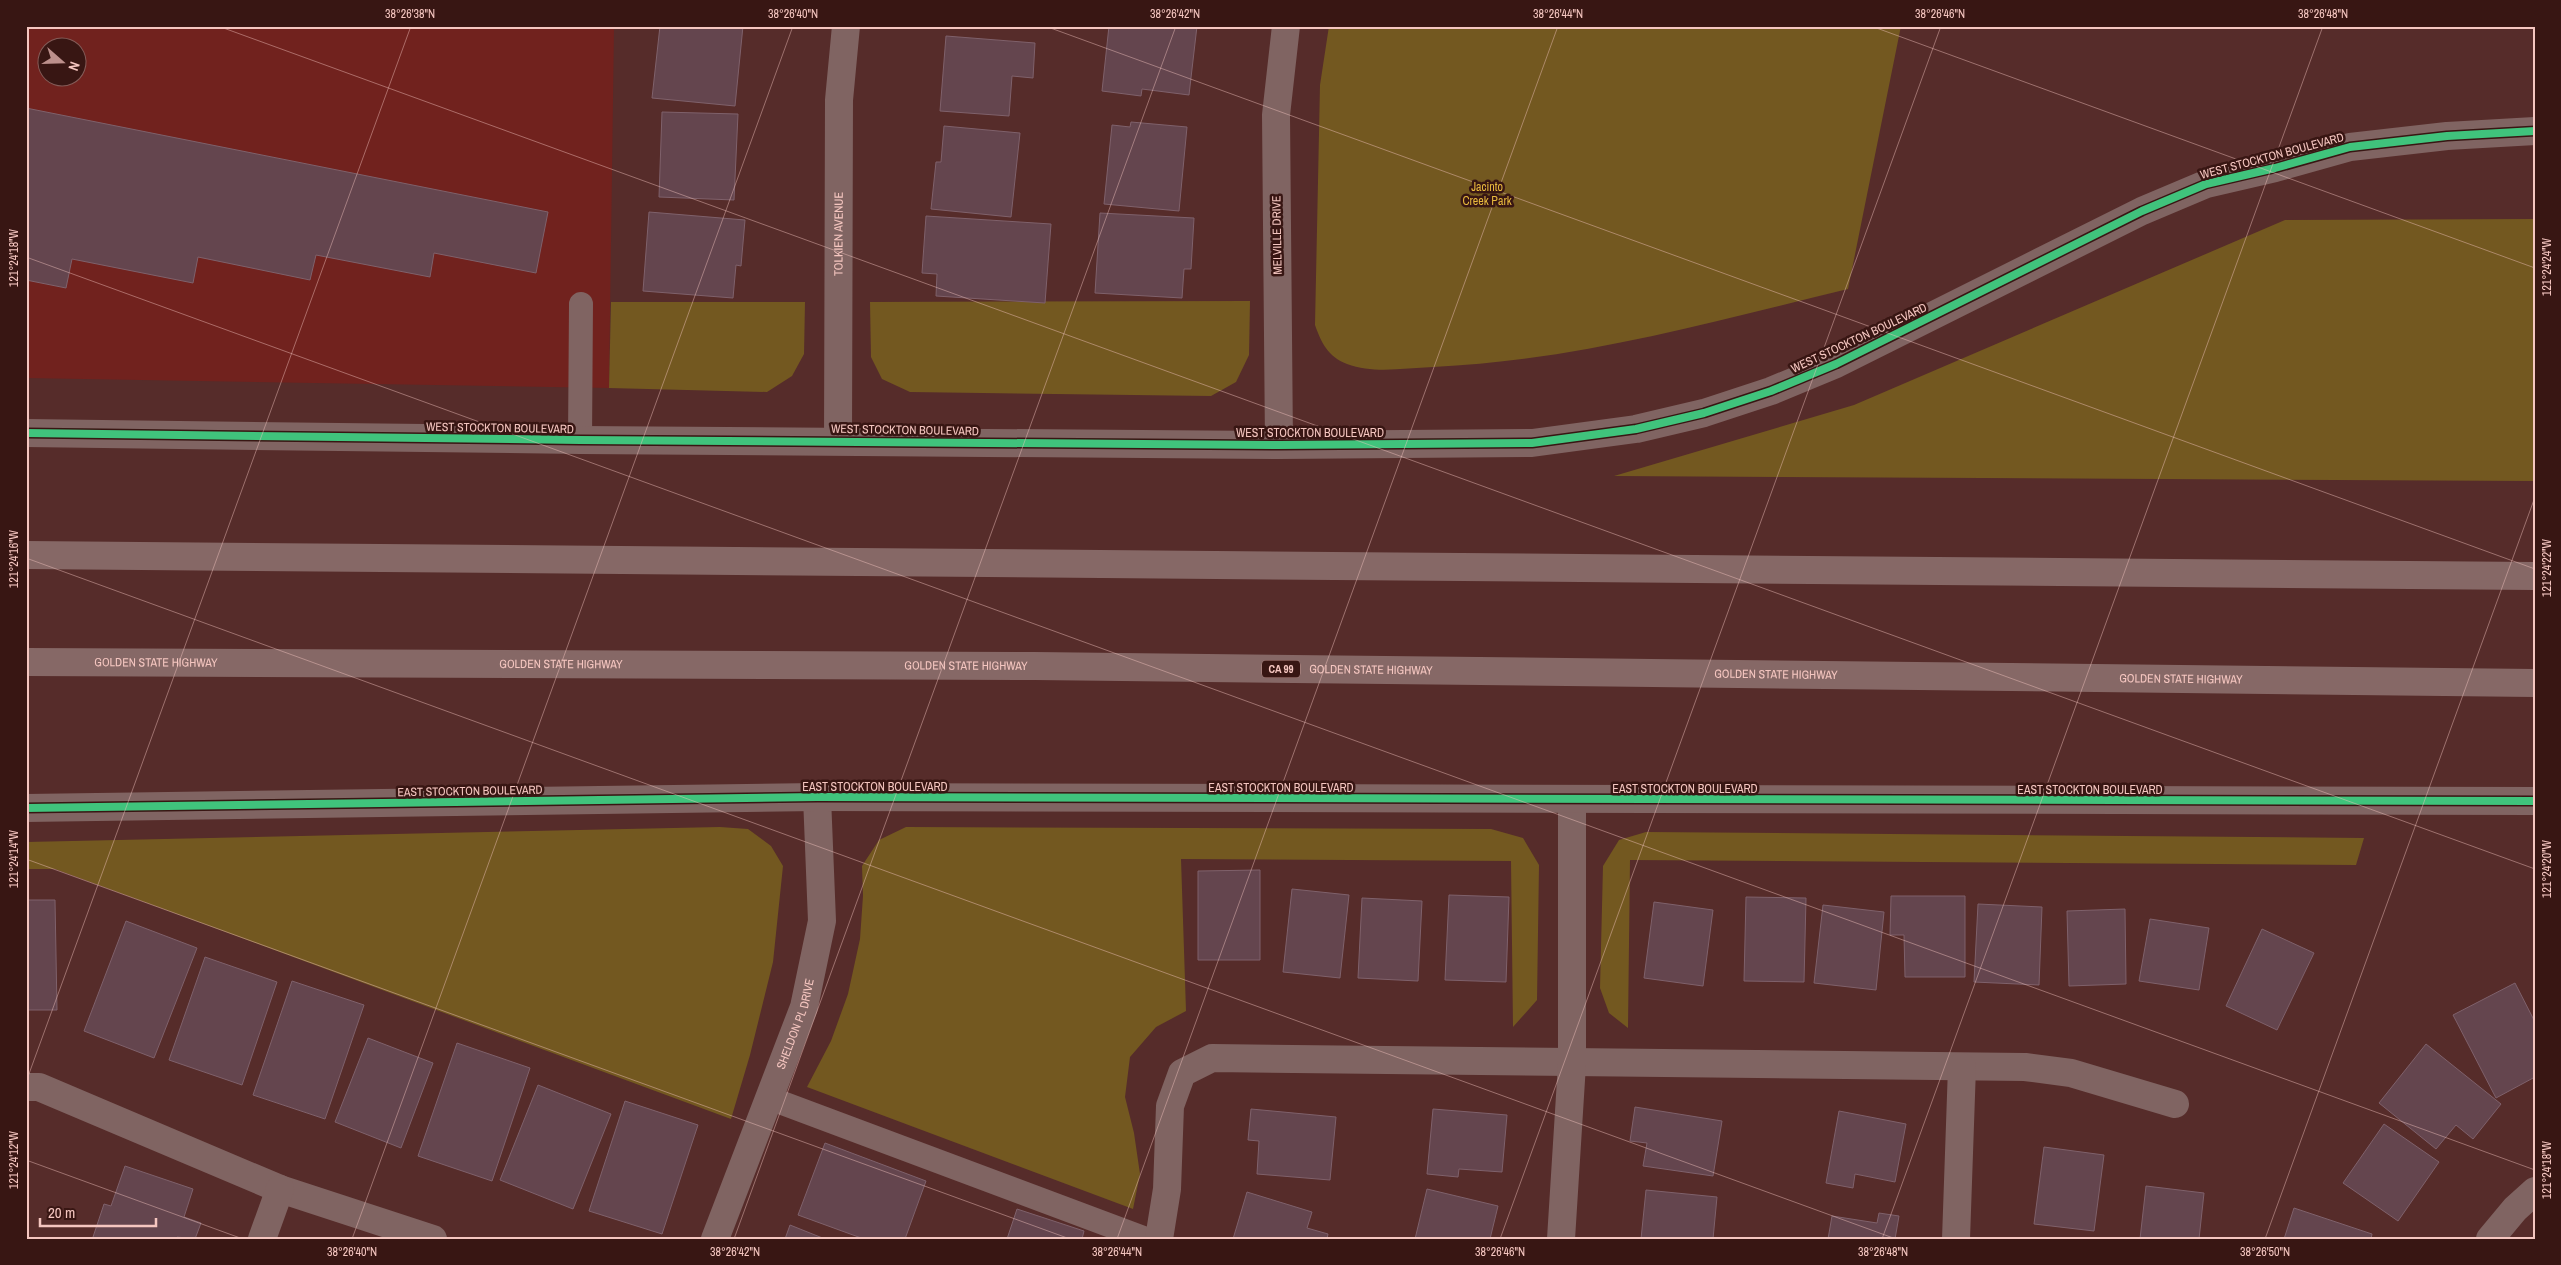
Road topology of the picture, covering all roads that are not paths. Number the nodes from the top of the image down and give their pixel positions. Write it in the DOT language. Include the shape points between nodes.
graph roads {
  1 [pos="846,26"];
  2 [pos="1286,26"];
  3 [pos="2535,131"];
  4 [pos="582,304"];
  5 [pos="26,433"];
  6 [pos="580,440"];
  7 [pos="838,440"];
  8 [pos="1279,445"];
  9 [pos="26,555"];
  10 [pos="2535,576"];
  11 [pos="26,662"];
  12 [pos="2535,683"];
  13 [pos="817,798"];
  14 [pos="1572,800"];
  15 [pos="2535,801"];
  16 [pos="26,808"];
  17 [pos="1572,1064"];
  18 [pos="1962,1067"];
  19 [pos="26,1087"];
  20 [pos="769,1098"];
  21 [pos="2175,1104"];
  22 [pos="280,1189"];
  23 [pos="2535,1190"];
  24 [pos="262,1239"];
  25 [pos="433,1239"];
  26 [pos="715,1239"];
  27 [pos="1146,1239"];
  28 [pos="1159,1239"];
  29 [pos="1561,1239"];
  30 [pos="1956,1239"];
  31 [pos="2490,1239"];
  1 -- 7 [label="street, TOLKIEN AVENUE" via="839,100"];
  2 -- 8 [label="street, MELVILLE DRIVE" via="1276,115"];
  3 -- 8 [label="street, WEST STOCKTON BOULEVARD" via="2447,136 2350,147 2206,184 2142,210 1836,364 1771,391 1704,413 1636,429 1532,443"];
  4 -- 6 [label="lane"];
  5 -- 6 [label="street, WEST STOCKTON BOULEVARD"];
  6 -- 7 [label="street, WEST STOCKTON BOULEVARD"];
  7 -- 8 [label="street, WEST STOCKTON BOULEVARD"];
  9 -- 10 [label="highway"];
  11 -- 12 [label="highway, GOLDEN STATE HIGHWAY / CA 99" via="1034,666"];
  13 -- 14 [label="street, EAST STOCKTON BOULEVARD"];
  13 -- 16 [label="street, EAST STOCKTON BOULEVARD"];
  13 -- 20 [label="street, SHELDON PL DRIVE" via="822,921 804,1007"];
  14 -- 15 [label="street, EAST STOCKTON BOULEVARD"];
  14 -- 17 [label="street"];
  17 -- 18 [label="street"];
  17 -- 28 [label="street" via="1212,1058 1182,1073 1170,1106 1167,1189"];
  17 -- 29 [label="street"];
  18 -- 21 [label="street" via="2025,1067 2071,1073"];
  18 -- 30 [label="street"];
  19 -- 22 [label="street" via="39,1087"];
  20 -- 26 [label="street, SHELDON PL DRIVE"];
  20 -- 27 [label="lane"];
  22 -- 24 [label="street"];
  22 -- 25 [label="street"];
  23 -- 31 [label="street"];
}
